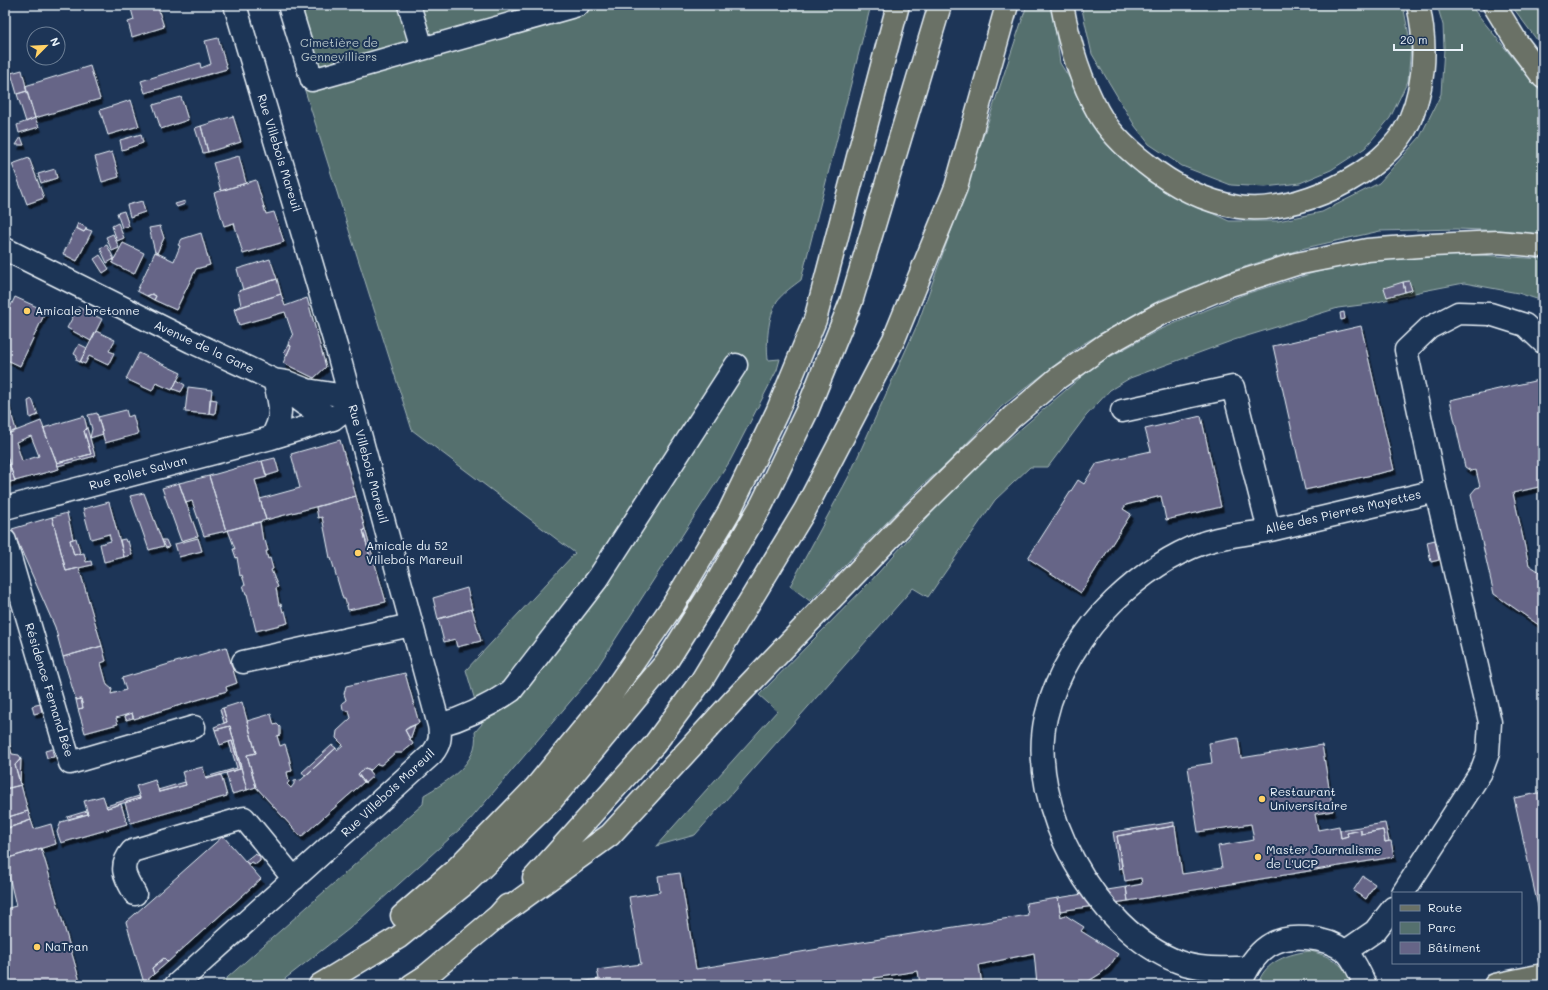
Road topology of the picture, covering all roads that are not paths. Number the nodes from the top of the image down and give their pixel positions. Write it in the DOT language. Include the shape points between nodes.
graph roads {
  1 [pos="235,5"];
  2 [pos="289,5"];
  3 [pos="409,5"];
  4 [pos="578,5"];
  5 [pos="898,5"];
  6 [pos="940,5"];
  7 [pos="1008,5"];
  8 [pos="1062,5"];
  9 [pos="1418,5"];
  10 [pos="1478,5"];
  11 [pos="1494,5"];
  12 [pos="528,12"];
  13 [pos="1516,41"];
  14 [pos="422,48"];
  15 [pos="1543,77"];
  16 [pos="1543,246"];
  17 [pos="5,249"];
  18 [pos="1543,342"];
  19 [pos="736,365"];
  20 [pos="274,380"];
  21 [pos="352,404"];
  22 [pos="1122,410"];
  23 [pos="333,419"];
  24 [pos="271,438"];
  25 [pos="1436,491"];
  26 [pos="5,508"];
  27 [pos="1269,530"];
  28 [pos="5,541"];
  29 [pos="411,625"];
  30 [pos="243,662"];
  31 [pos="439,725"];
  32 [pos="194,727"];
  33 [pos="294,879"];
  34 [pos="1404,892"];
  35 [pos="135,894"];
  36 [pos="1392,909"];
  37 [pos="498,916"];
  38 [pos="1346,951"];
  39 [pos="1543,975"];
  40 [pos="1244,976"];
  41 [pos="176,985"];
  42 [pos="319,985"];
  43 [pos="412,985"];
  44 [pos="1365,985"];
  45 [pos="1495,985"];
  1 -- 21 [label="street, Rue Villebois Mareuil"];
  2 -- 14 [label="street" via="312,80"];
  3 -- 14 [label="street"];
  4 -- 12 [label="street"];
  5 -- 42 [label="main road" via="815,320 777,412 729,512 673,605 608,699 535,788 454,871"];
  6 -- 42 [label="main road" via="851,302 807,411 762,504 710,594 667,661 551,801 466,883 399,937"];
  7 -- 37 [label="main road" via="956,187 894,339 805,510 702,680 654,745"];
  8 -- 9 [label="main road" via="1069,42 1082,79 1098,112 1124,146 1163,177 1202,198 1239,207 1273,207 1334,189 1362,172 1391,148 1408,123 1417,99 1424,62 1423,25"];
  10 -- 13 [label="main road"];
  11 -- 13 [label="main road"];
  12 -- 14 [label="street"];
  13 -- 15 [label="main road"];
  16 -- 37 [label="main road" via="1498,242 1425,245 1367,250 1296,264 1230,286 1160,314 1105,345 1058,378 1012,417 909,518 734,699 610,835"];
  17 -- 20 [label="street, Avenue de la Gare"];
  18 -- 25 [label="street" via="1525,325 1490,314 1458,313 1429,328 1406,350"];
  19 -- 31 [label="street" via="599,577 511,691 469,715"];
  20 -- 21 [label="street, Avenue de la Gare" via="307,390 345,396"];
  20 -- 23 [label="street, Avenue de la Gare" via="304,404"];
  20 -- 24 [label="street" via="280,403 280,416 278,427"];
  21 -- 23 [label="street, Rue Rollet Salvan"];
  21 -- 29 [label="street, Rue Villebois Mareuil"];
  22 -- 27 [label="street" via="1234,387"];
  23 -- 24 [label="street, Rue Rollet Salvan"];
  24 -- 26 [label="street, Rue Rollet Salvan"];
  25 -- 27 [label="street, Allée des Pierres Mayettes"];
  25 -- 34 [label="street, Allée des Pierres Mayettes" via="1490,722 1488,752 1481,772"];
  27 -- 40 [label="street, Allée des Pierres Mayettes" via="1204,543 1164,561 1113,602 1067,664 1054,691 1045,719 1043,754 1046,786 1056,825 1070,852 1110,913 1138,940 1180,962"];
  28 -- 32 [label="street, Résidence Fernand Bée" via="70,763"];
  29 -- 30 [label="street"];
  29 -- 31 [label="street, Rue Villebois Mareuil"];
  31 -- 33 [label="street, Rue Villebois Mareuil" via="441,736 432,754"];
  33 -- 35 [label="street" via="244,818 132,851 125,860 124,870"];
  33 -- 41 [label="street, Rue Villebois Mareuil"];
  36 -- 38 [label="street" via="1375,931"];
  37 -- 43 [label="main road"];
  38 -- 40 [label="street" via="1320,940 1293,937 1269,945"];
  38 -- 44 [label="street"];
  39 -- 45 [label="main road"];
}
